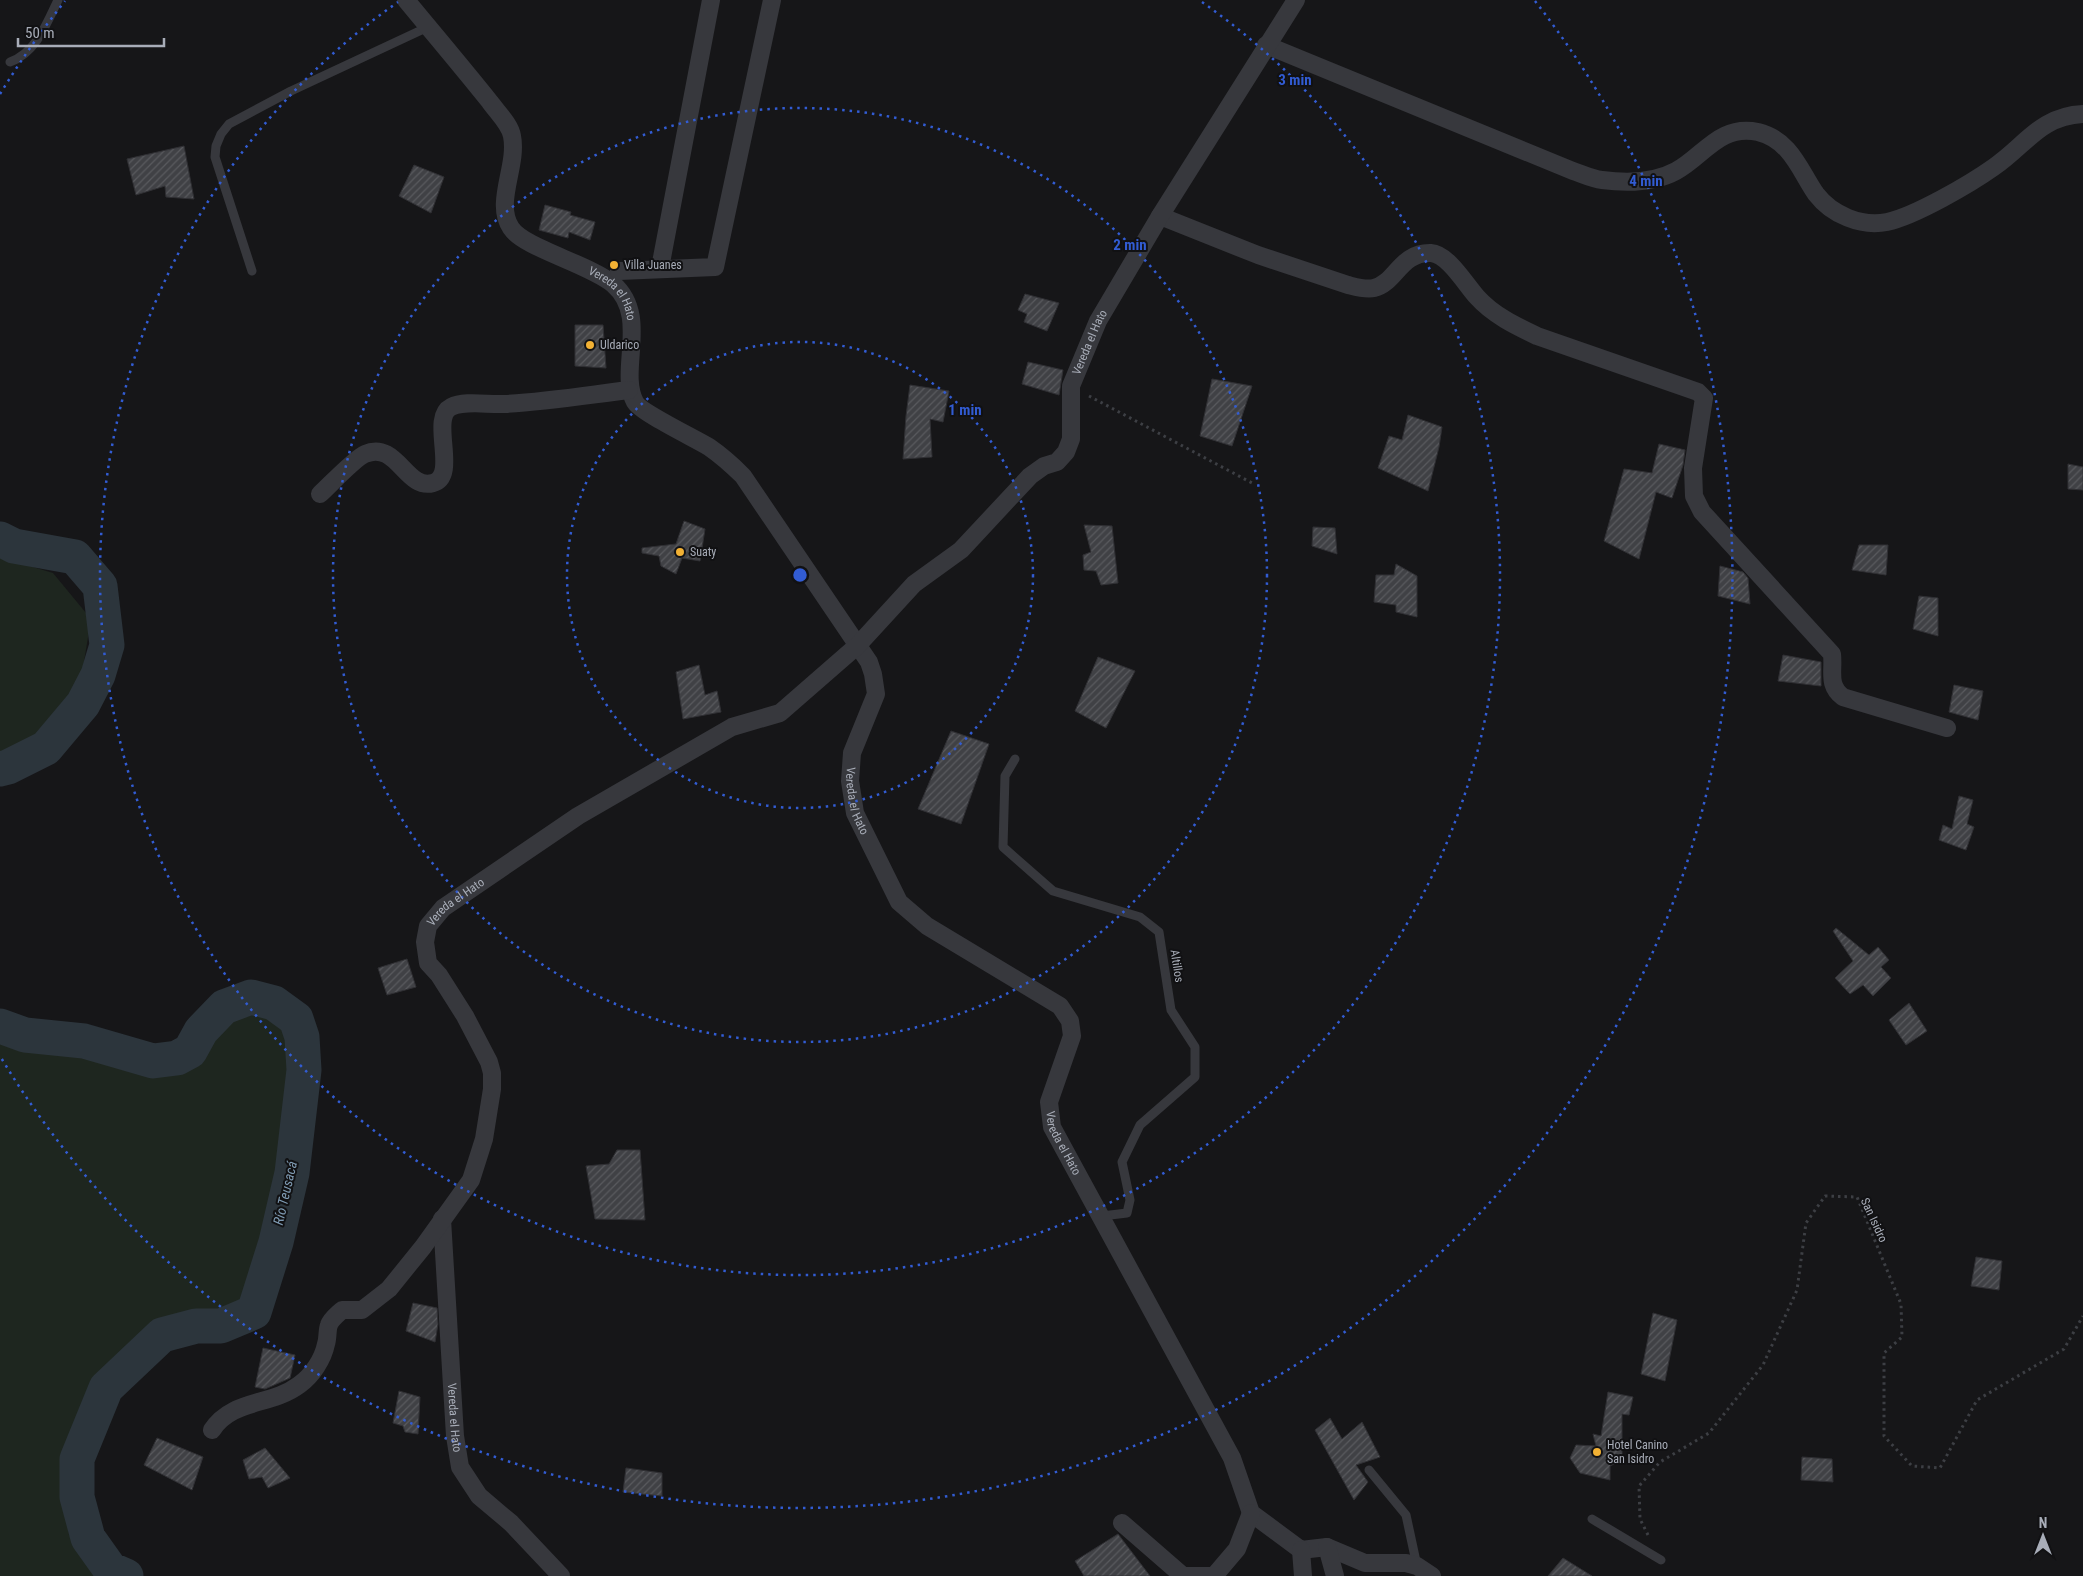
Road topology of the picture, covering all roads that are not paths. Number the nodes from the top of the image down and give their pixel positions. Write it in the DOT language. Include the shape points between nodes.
graph roads {
  1 [pos="58,0"];
  2 [pos="406,0"];
  3 [pos="711,0"];
  4 [pos="772,0"];
  5 [pos="1296,0"];
  6 [pos="428,27"];
  7 [pos="1266,45"];
  8 [pos="10,62"];
  9 [pos="2083,114"];
  10 [pos="1160,216"];
  11 [pos="660,268"];
  12 [pos="252,271"];
  13 [pos="608,272"];
  14 [pos="629,390"];
  15 [pos="320,494"];
  16 [pos="858,645"];
  17 [pos="1948,728"];
  18 [pos="1015,759"];
  19 [pos="1102,1216"];
  20 [pos="442,1219"];
  21 [pos="212,1430"];
  22 [pos="1369,1470"];
  23 [pos="1251,1513"];
  24 [pos="1592,1519"];
  25 [pos="1122,1523"];
  26 [pos="1326,1547"];
  27 [pos="1301,1550"];
  28 [pos="1661,1560"];
  29 [pos="1424,1571"];
  30 [pos="562,1576"];
  31 [pos="1303,1576"];
  32 [pos="1335,1576"];
  1 -- 8 [label="lane" via="34,44 21,58"];
  2 -- 6 [label="street, Vereda el Hato"];
  3 -- 11 [label="street"];
  4 -- 11 [label="street" via="715,267"];
  5 -- 7 [label="street, Vereda el Hato"];
  6 -- 12 [label="lane" via="291,90 229,124 221,134 215,157"];
  6 -- 13 [label="street, Vereda el Hato" via="512,134 514,153 505,203 505,218 512,230 522,239"];
  7 -- 9 [label="street" via="1601,180 1656,180 1677,170 1711,142 1728,134 1758,132 1778,142 1797,160 1817,195 1830,207 1841,215 1869,223 1887,222 1929,205 1995,167 2033,132 2058,118"];
  7 -- 10 [label="street, Vereda el Hato"];
  10 -- 16 [label="street, Vereda el Hato" via="1098,321 1070,386 1071,439 1066,452 1057,462 1030,476 961,550 914,584"];
  10 -- 17 [label="street" via="1258,255 1361,288 1382,285 1414,256 1438,254 1477,298 1500,317 1538,336 1698,392 1704,398 1694,468 1694,496 1702,512 1832,654 1836,692 1843,697"];
  11 -- 13 [label="street"];
  13 -- 14 [label="street, Vereda el Hato" via="630,314"];
  14 -- 15 [label="street" via="451,407 442,420 444,469 439,481 432,484 416,480 390,455 375,451 364,454"];
  14 -- 16 [label="street, Vereda el Hato" via="636,405 727,459 743,476"];
  16 -- 19 [label="street, Vereda el Hato" via="869,662 876,694 852,752 850,781 855,812 899,902 927,926 1060,1006 1070,1021 1072,1036 1049,1102 1052,1127"];
  16 -- 20 [label="street, Vereda el Hato" via="780,713 732,727 578,816 443,908 428,926 425,942 428,964 439,975 465,1016 492,1073 484,1139 471,1180"];
  18 -- 19 [label="lane, Altillos" via="1004,776 1003,847 1053,891 1140,917 1159,932 1170,1010 1196,1047 1195,1077 1140,1125 1122,1162 1130,1200 1127,1213"];
  19 -- 23 [label="street, Vereda el Hato" via="1232,1458"];
  20 -- 21 [label="street, Vereda el Hato" via="389,1289 362,1310 342,1310 330,1323 320,1359 298,1386 273,1399 233,1410 218,1420"];
  20 -- 30 [label="street, Vereda el Hato" via="455,1436 460,1468 479,1496 511,1523"];
  22 -- 29 [label="lane" via="1406,1515"];
  23 -- 25 [label="street" via="1237,1549 1214,1576 1183,1576"];
  23 -- 27 [label="street"];
  24 -- 28 [label="lane"];
  26 -- 27 [label="street"];
  26 -- 29 [label="street" via="1365,1563 1406,1563"];
  26 -- 32 [label="street"];
  27 -- 31 [label="street"];
}
